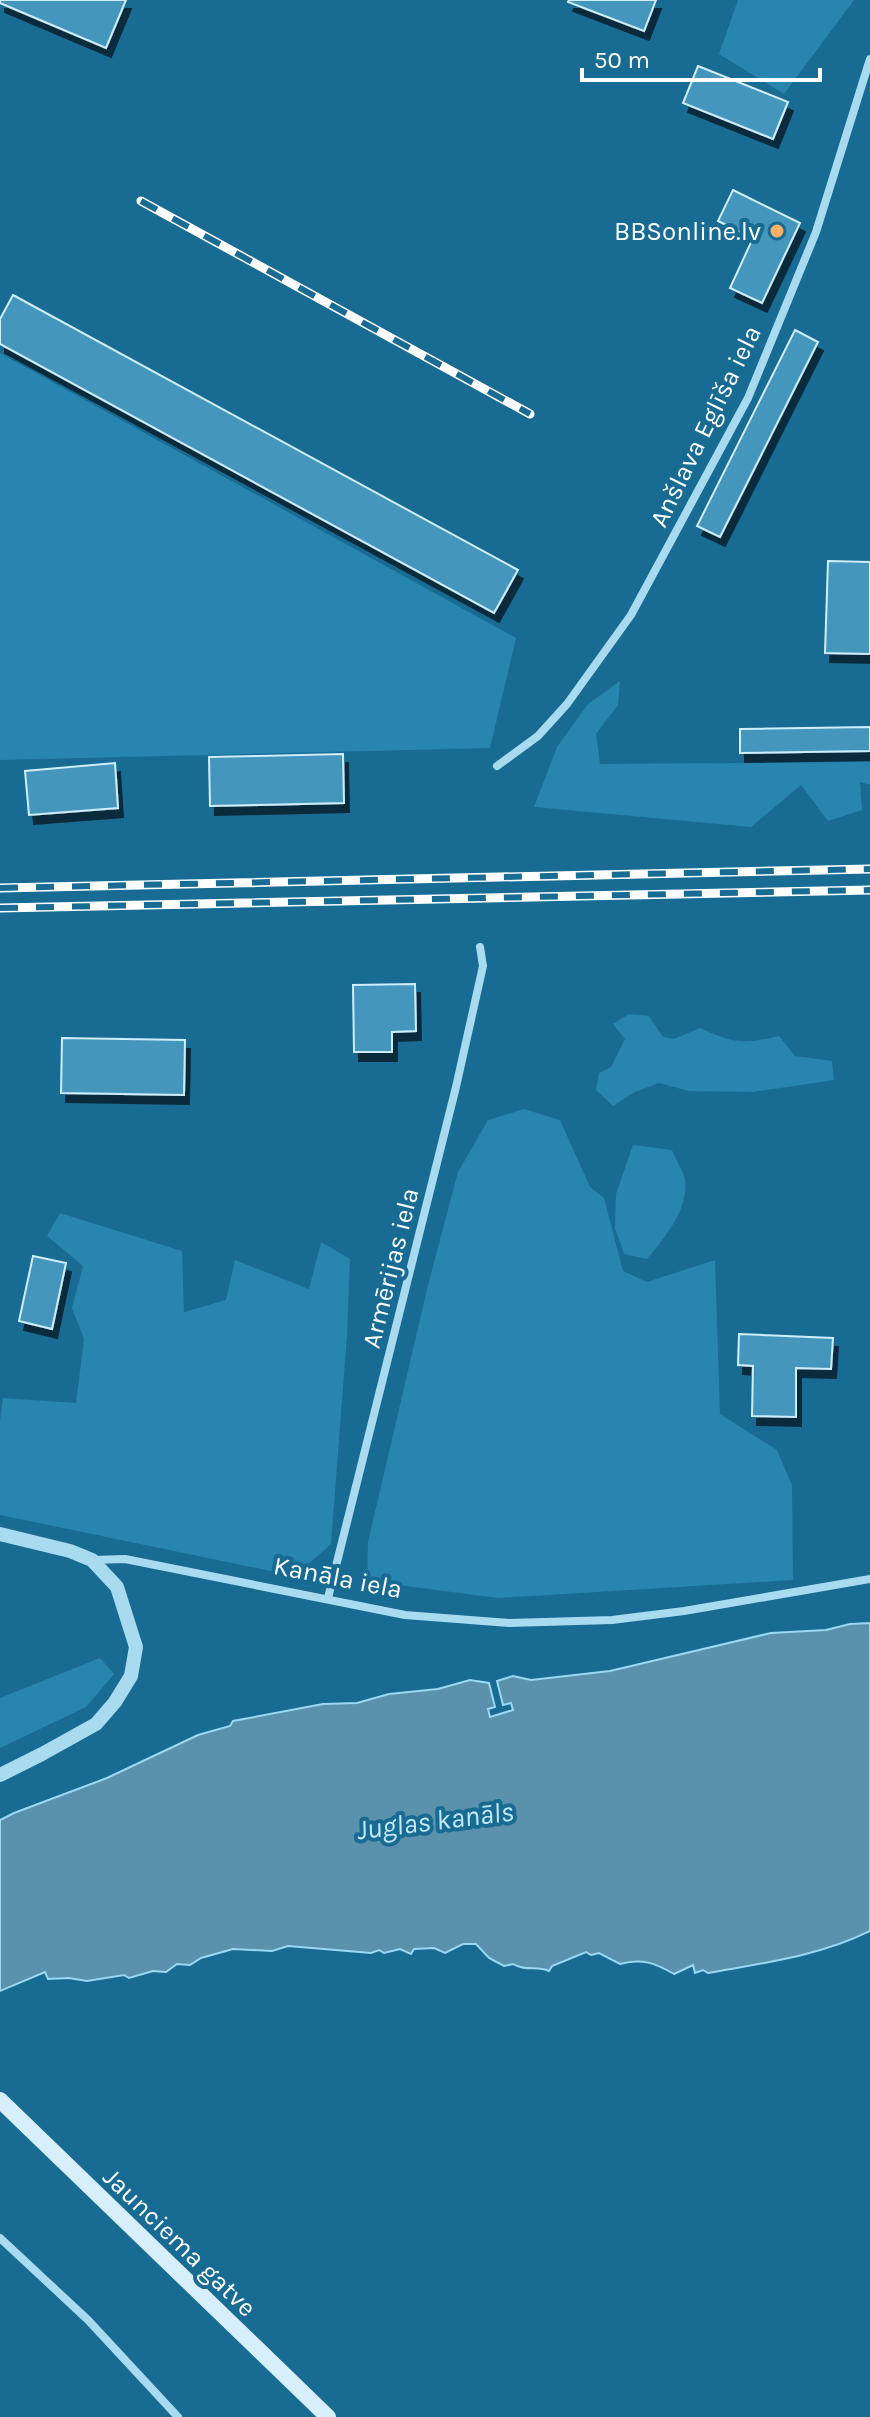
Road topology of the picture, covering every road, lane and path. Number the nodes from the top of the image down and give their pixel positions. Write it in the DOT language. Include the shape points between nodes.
graph roads {
  1 [pos="870,59"];
  2 [pos="497,766"];
  3 [pos="480,947"];
  4 [pos="0,1534"];
  5 [pos="92,1560"];
  6 [pos="870,1579"];
  7 [pos="328,1598"];
  8 [pos="0,1775"];
  9 [pos="0,2100"];
  10 [pos="0,2238"];
  11 [pos="178,2417"];
  12 [pos="328,2417"];
  1 -- 2 [label="street, Anšlava Eglīša iela" via="816,232 748,398 631,615 567,704 538,736"];
  3 -- 7 [label="street, Armērijas iela" via="483,966 456,1087"];
  4 -- 5 [label="street"];
  5 -- 7 [label="street, Kanāla iela" via="125,1559"];
  5 -- 8 [label="street" via="117,1587 132,1628 136,1647 131,1676 96,1724"];
  6 -- 7 [label="street, Kanāla iela" via="612,1620 509,1623 405,1615"];
  9 -- 12 [label="main road, Jaunciema gatve"];
  10 -- 11 [label="street" via="88,2320"];
}
